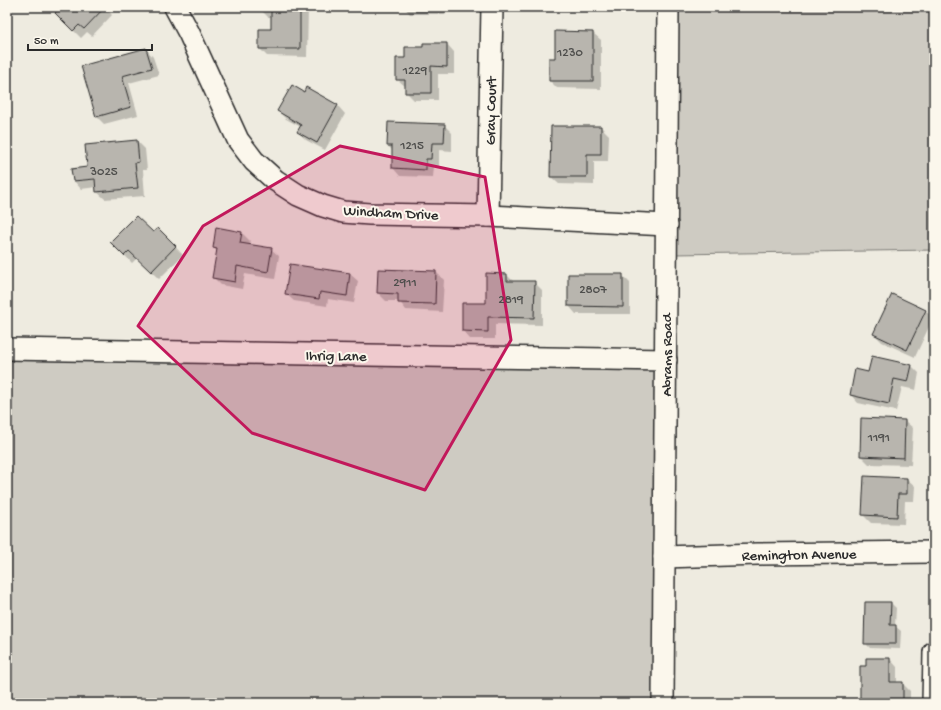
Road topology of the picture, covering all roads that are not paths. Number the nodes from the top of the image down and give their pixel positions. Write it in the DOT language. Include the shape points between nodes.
graph roads {
  1 [pos="175,7"];
  2 [pos="492,7"];
  3 [pos="668,7"];
  4 [pos="488,216"];
  5 [pos="667,225"];
  6 [pos="7,349"];
  7 [pos="666,360"];
  8 [pos="934,552"];
  9 [pos="664,557"];
  10 [pos="934,652"];
  11 [pos="660,702"];
  12 [pos="933,703"];
  1 -- 4 [label="street, Windham Drive" via="196,46 238,140 254,161 275,180 298,195 343,212"];
  2 -- 4 [label="street, Gray Court"];
  3 -- 5 [label="street, Abrams Road"];
  4 -- 5 [label="street, Windham Drive"];
  5 -- 7 [label="street, Abrams Road"];
  6 -- 7 [label="street, Ihrig Lane"];
  7 -- 9 [label="street, Abrams Road"];
  8 -- 9 [label="street, Remington Avenue"];
  9 -- 11 [label="street, Abrams Road"];
  10 -- 12 [label="street"];
}
